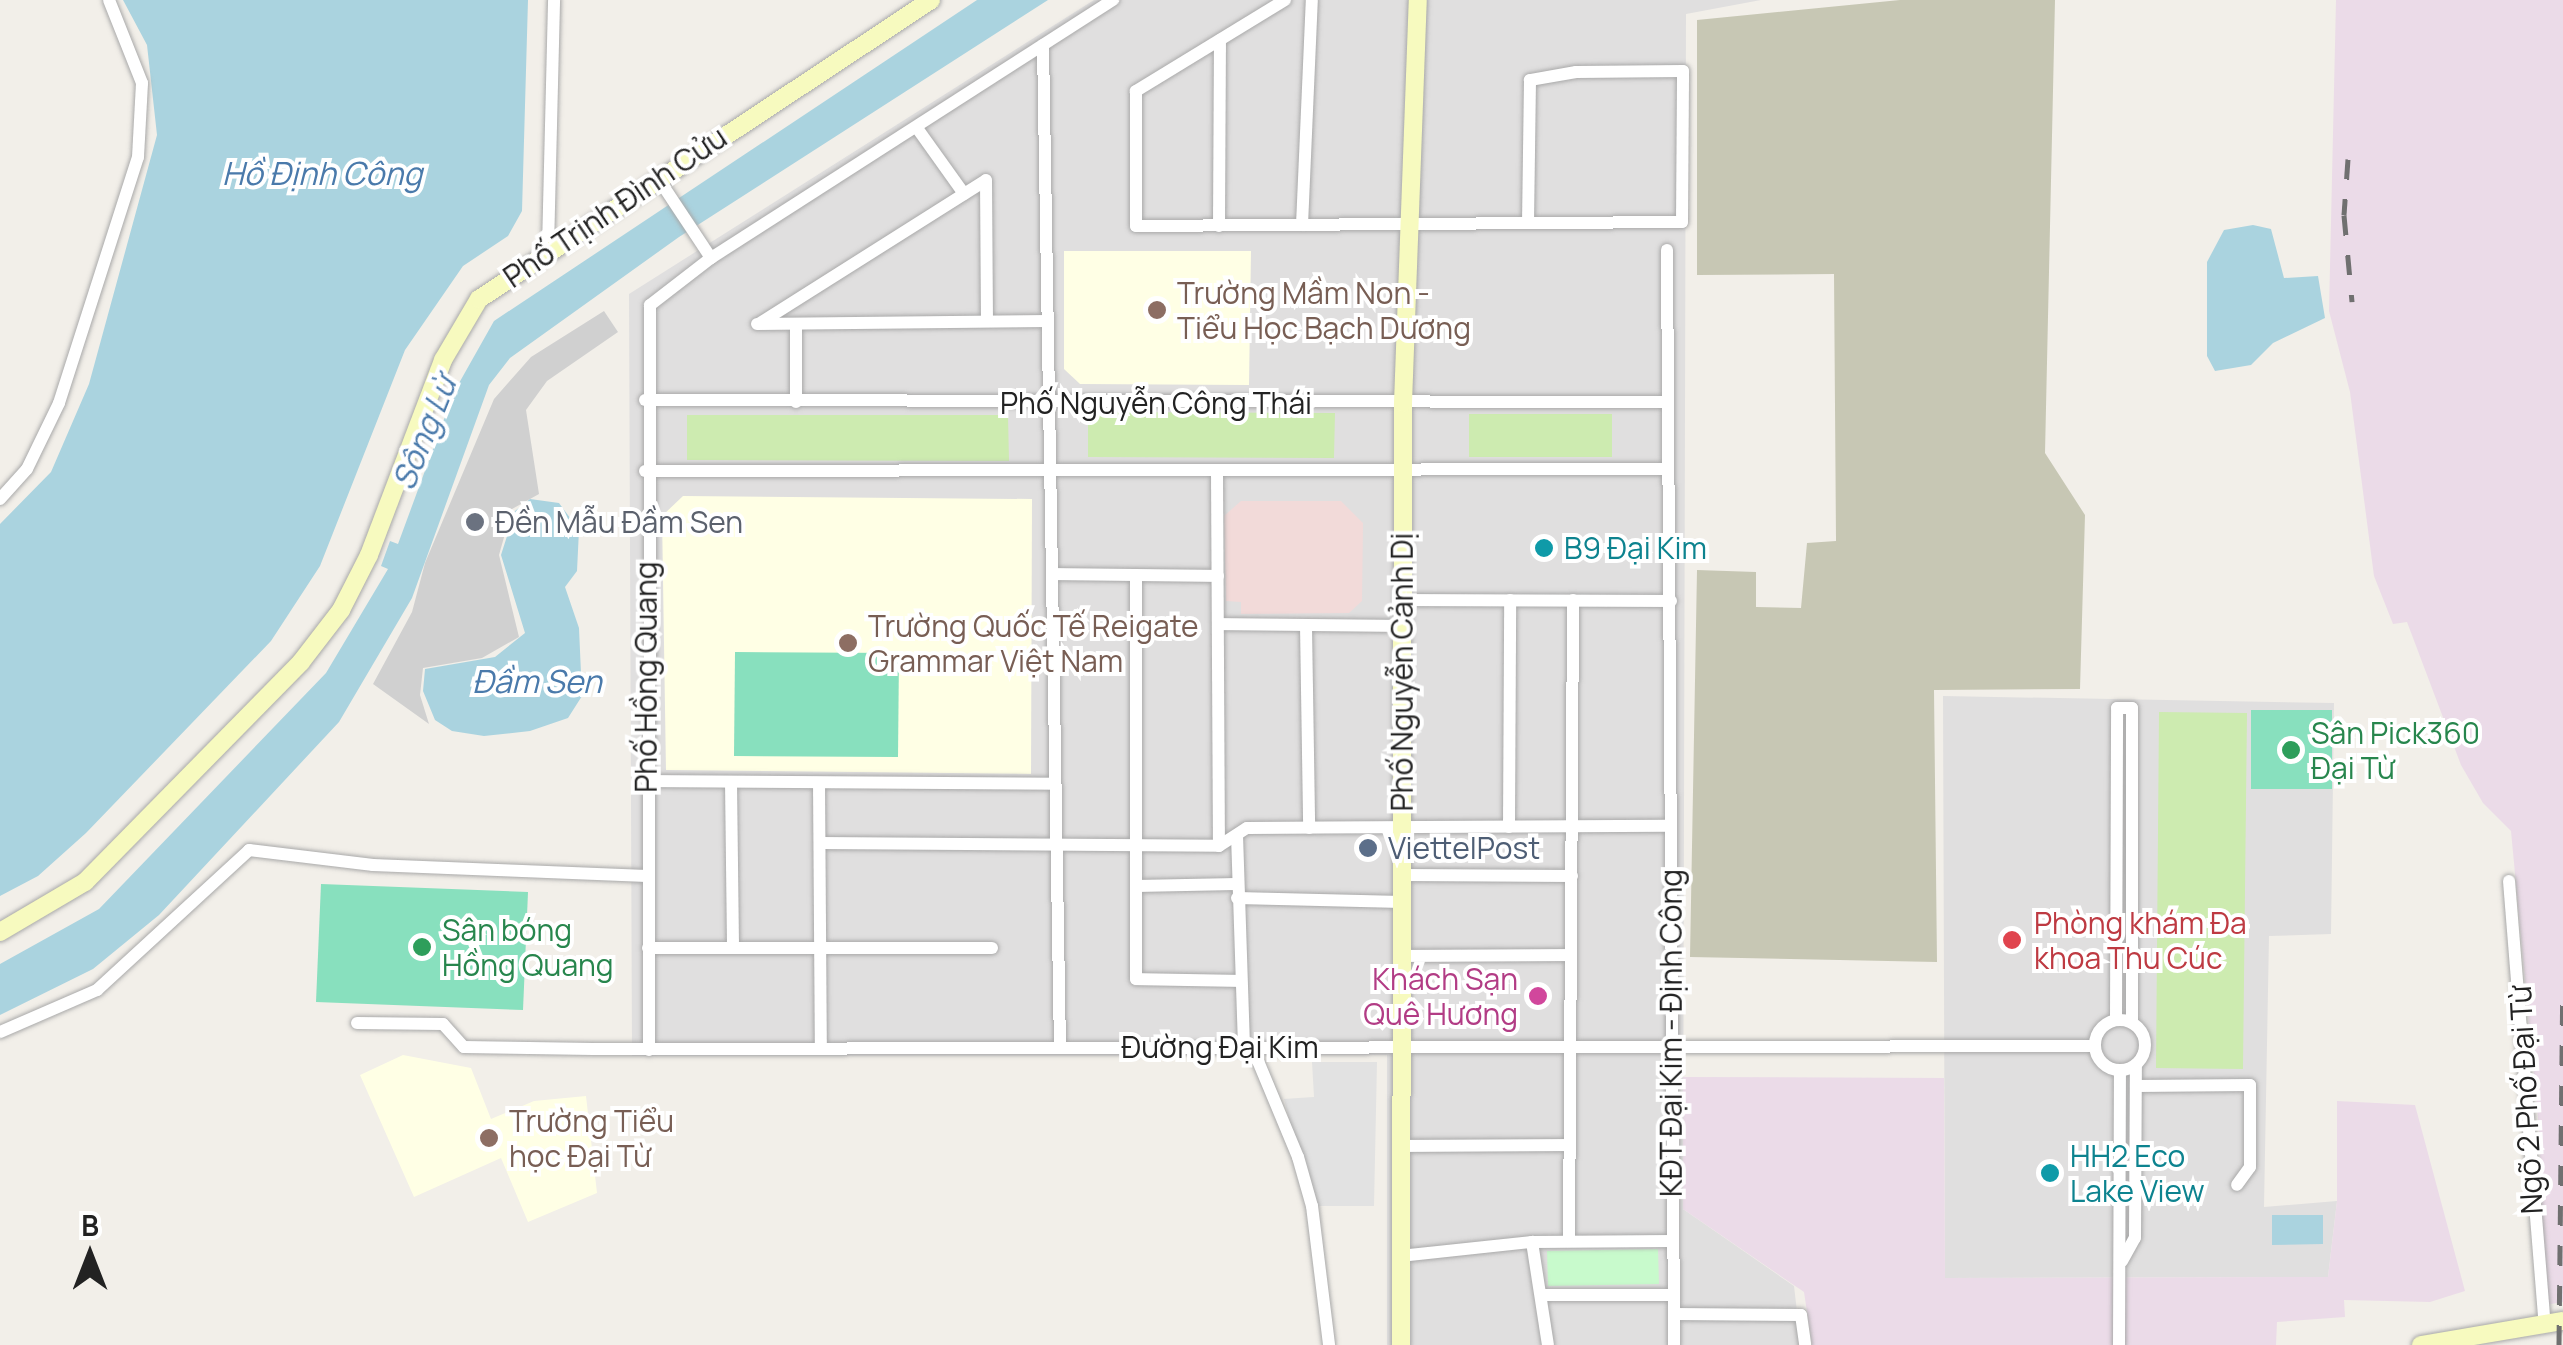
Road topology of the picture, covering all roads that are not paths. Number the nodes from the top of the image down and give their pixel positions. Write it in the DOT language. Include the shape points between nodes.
graph roads {
  1 [pos="109,0"];
  2 [pos="554,0"];
  3 [pos="932,0"];
  4 [pos="1113,0"];
  5 [pos="1285,0"];
  6 [pos="1312,0"];
  7 [pos="1418,0"];
  8 [pos="1220,40"];
  9 [pos="1043,45"];
  10 [pos="917,128"];
  11 [pos="662,184"];
  12 [pos="964,194"];
  13 [pos="1528,221"];
  14 [pos="1406,224"];
  15 [pos="1302,225"];
  16 [pos="1219,226"];
  17 [pos="548,248"];
  18 [pos="1666,250"];
  19 [pos="712,258"];
  20 [pos="1048,321"];
  21 [pos="987,322"];
  22 [pos="796,324"];
  23 [pos="645,400"];
  24 [pos="796,402"];
  25 [pos="1049,402"];
  26 [pos="1666,402"];
  27 [pos="1403,403"];
  28 [pos="1666,469"];
  29 [pos="646,471"];
  30 [pos="1217,471"];
  31 [pos="1403,471"];
  32 [pos="1050,472"];
  33 [pos="0,499"];
  34 [pos="1056,574"];
  35 [pos="1136,575"];
  36 [pos="1218,576"];
  37 [pos="1400,600"];
  38 [pos="1510,600"];
  39 [pos="1573,600"];
  40 [pos="1672,600"];
  41 [pos="1218,624"];
  42 [pos="1306,626"];
  43 [pos="1400,626"];
  44 [pos="647,781"];
  45 [pos="731,782"];
  46 [pos="819,782"];
  47 [pos="1052,784"];
  48 [pos="1572,826"];
  49 [pos="1670,826"];
  50 [pos="1402,827"];
  51 [pos="1508,827"];
  52 [pos="1308,828"];
  53 [pos="1237,835"];
  54 [pos="820,843"];
  55 [pos="1057,846"];
  56 [pos="1136,846"];
  57 [pos="1219,846"];
  58 [pos="1402,875"];
  59 [pos="647,876"];
  60 [pos="1572,876"];
  61 [pos="2509,881"];
  62 [pos="1136,886"];
  63 [pos="1237,891"];
  64 [pos="1402,902"];
  65 [pos="0,932"];
  66 [pos="733,947"];
  67 [pos="820,947"];
  68 [pos="648,948"];
  69 [pos="992,948"];
  70 [pos="1401,956"];
  71 [pos="1571,956"];
  72 [pos="1238,982"];
  73 [pos="2116,1020"];
  74 [pos="2132,1022"];
  75 [pos="357,1024"];
  76 [pos="0,1032"];
  77 [pos="1244,1046"];
  78 [pos="1401,1046"];
  79 [pos="1570,1046"];
  80 [pos="2094,1046"];
  81 [pos="1671,1047"];
  82 [pos="1060,1048"];
  83 [pos="821,1049"];
  84 [pos="649,1050"];
  85 [pos="2136,1065"];
  86 [pos="2120,1070"];
  87 [pos="2136,1086"];
  88 [pos="1569,1145"];
  89 [pos="1400,1146"];
  90 [pos="2237,1184"];
  91 [pos="1569,1241"];
  92 [pos="1672,1241"];
  93 [pos="1532,1242"];
  94 [pos="1400,1256"];
  95 [pos="2122,1265"];
  96 [pos="1540,1295"];
  97 [pos="1674,1295"];
  98 [pos="1674,1314"];
  99 [pos="2553,1320"];
  100 [pos="1329,1345"];
  101 [pos="1401,1345"];
  102 [pos="1548,1345"];
  103 [pos="1674,1345"];
  104 [pos="1805,1345"];
  105 [pos="2119,1345"];
  106 [pos="2422,1345"];
  1 -- 33 [label="street" via="142,83 138,157 59,403 27,469"];
  2 -- 17 [label="street"];
  3 -- 11 [label="main road, Phố Trịnh Đình Cửu"];
  4 -- 9 [label="street"];
  5 -- 8 [label="street"];
  6 -- 15 [label="street"];
  7 -- 14 [label="main road, Phố Nguyễn Cảnh Dị"];
  8 -- 16 [label="street"];
  8 -- 16 [label="street" via="1136,91 1136,226"];
  9 -- 10 [label="street"];
  9 -- 20 [label="street"];
  10 -- 12 [label="street"];
  10 -- 19 [label="street"];
  11 -- 17 [label="main road, Phố Trịnh Đình Cửu"];
  11 -- 19 [label="street"];
  12 -- 21 [label="street" via="986,180"];
  12 -- 22 [label="street" via="758,324"];
  13 -- 13 [label="street" via="1682,222 1683,71 1559,72 1530,80"];
  13 -- 14 [label="street"];
  14 -- 15 [label="street"];
  14 -- 27 [label="main road, Phố Nguyễn Cảnh Dị"];
  15 -- 16 [label="street"];
  17 -- 65 [label="main road, Phố Trịnh Đình Cửu" via="479,299 454,336 369,555 341,610 301,662 86,882"];
  18 -- 26 [label="street, KĐT Đại Kim - Định Công"];
  19 -- 23 [label="street, Phố Hồng Quang" via="650,305"];
  20 -- 21 [label="street"];
  20 -- 25 [label="street"];
  21 -- 22 [label="street"];
  22 -- 24 [label="street"];
  23 -- 24 [label="street, Phố Nguyễn Công Thái"];
  23 -- 29 [label="street, Phố Hồng Quang"];
  24 -- 25 [label="street, Phố Nguyễn Công Thái"];
  25 -- 27 [label="street, Phố Nguyễn Công Thái"];
  25 -- 32 [label="street"];
  26 -- 27 [label="street, Phố Nguyễn Công Thái"];
  26 -- 28 [label="street, KĐT Đại Kim - Định Công"];
  27 -- 31 [label="main road, Phố Nguyễn Cảnh Dị"];
  28 -- 31 [label="street"];
  28 -- 40 [label="street, KĐT Đại Kim - Định Công"];
  29 -- 32 [label="street"];
  29 -- 44 [label="street, Phố Hồng Quang"];
  30 -- 31 [label="street"];
  30 -- 32 [label="street"];
  30 -- 36 [label="street"];
  31 -- 37 [label="main road, Phố Nguyễn Cảnh Dị"];
  32 -- 34 [label="street"];
  34 -- 35 [label="street"];
  34 -- 47 [label="street"];
  35 -- 36 [label="street"];
  35 -- 56 [label="street"];
  36 -- 41 [label="street"];
  37 -- 38 [label="street"];
  37 -- 43 [label="main road, Phố Nguyễn Cảnh Dị"];
  38 -- 39 [label="street"];
  38 -- 51 [label="street"];
  39 -- 40 [label="street"];
  39 -- 48 [label="street"];
  40 -- 49 [label="street, KĐT Đại Kim - Định Công"];
  41 -- 42 [label="street"];
  41 -- 57 [label="street"];
  42 -- 43 [label="street"];
  42 -- 52 [label="street"];
  43 -- 50 [label="main road, Phố Nguyễn Cảnh Dị"];
  44 -- 45 [label="street"];
  44 -- 59 [label="street, Phố Hồng Quang"];
  45 -- 46 [label="street"];
  45 -- 66 [label="street"];
  46 -- 47 [label="street"];
  46 -- 54 [label="street"];
  47 -- 55 [label="street"];
  48 -- 49 [label="street, KĐT Đại Kim - Định Công"];
  48 -- 51 [label="street, KĐT Đại Kim - Định Công"];
  48 -- 60 [label="street"];
  49 -- 81 [label="street, KĐT Đại Kim - Định Công"];
  50 -- 51 [label="street, KĐT Đại Kim - Định Công"];
  50 -- 52 [label="street, KĐT Đại Kim - Định Công"];
  50 -- 58 [label="main road, Phố Nguyễn Cảnh Dị"];
  52 -- 53 [label="street, KĐT Đại Kim - Định Công" via="1247,828"];
  53 -- 57 [label="street, KĐT Đại Kim - Định Công"];
  53 -- 63 [label="street"];
  54 -- 55 [label="street"];
  54 -- 67 [label="street"];
  55 -- 56 [label="street"];
  55 -- 82 [label="street"];
  56 -- 57 [label="street"];
  56 -- 62 [label="street"];
  58 -- 60 [label="street"];
  58 -- 64 [label="main road, Phố Nguyễn Cảnh Dị"];
  59 -- 68 [label="street, Phố Hồng Quang"];
  59 -- 76 [label="street" via="373,865 249,850 97,990"];
  60 -- 71 [label="street"];
  61 -- 99 [label="street, Ngõ 2 Phố Đại Từ"];
  62 -- 63 [label="street"];
  62 -- 72 [label="street" via="1136,980"];
  63 -- 64 [label="street"];
  63 -- 72 [label="street"];
  64 -- 70 [label="main road, Phố Nguyễn Cảnh Dị"];
  66 -- 67 [label="street"];
  66 -- 68 [label="street"];
  67 -- 69 [label="street"];
  67 -- 83 [label="street"];
  68 -- 84 [label="street, Phố Hồng Quang"];
  70 -- 71 [label="street"];
  70 -- 78 [label="main road, Phố Nguyễn Cảnh Dị"];
  71 -- 79 [label="street"];
  72 -- 77 [label="street"];
  73 -- 74 [label="street"];
  73 -- 74 [label="street" via="2117,708 2132,708"];
  73 -- 80 [label="street" via="2102,1026"];
  74 -- 85 [label="street" via="2146,1043"];
  75 -- 84 [label="street, Đường Đại Kim" via="443,1024 464,1047"];
  77 -- 78 [label="street, Đường Đại Kim"];
  77 -- 82 [label="street, Đường Đại Kim"];
  77 -- 100 [label="street" via="1258,1061 1312,1206"];
  78 -- 79 [label="street, Đường Đại Kim"];
  78 -- 89 [label="main road, Phố Nguyễn Cảnh Dị"];
  79 -- 81 [label="street, Đường Đại Kim"];
  79 -- 88 [label="street"];
  80 -- 81 [label="street, Đường Đại Kim"];
  80 -- 86 [label="street" via="2105,1066"];
  81 -- 92 [label="street, KĐT Đại Kim - Định Công"];
  82 -- 83 [label="street, Đường Đại Kim"];
  83 -- 84 [label="street, Đường Đại Kim"];
  85 -- 86 [label="street"];
  85 -- 87 [label="street"];
  86 -- 95 [label="street"];
  87 -- 90 [label="street" via="2250,1085 2250,1167"];
  87 -- 95 [label="street" via="2134,1238"];
  88 -- 89 [label="street"];
  88 -- 91 [label="street"];
  89 -- 94 [label="main road, Phố Nguyễn Cảnh Dị"];
  91 -- 92 [label="street, KĐT Đại Kim - Định Công"];
  91 -- 93 [label="street, KĐT Đại Kim - Định Công"];
  92 -- 97 [label="street, KĐT Đại Kim - Định Công"];
  93 -- 94 [label="street, KĐT Đại Kim - Định Công"];
  93 -- 96 [label="street"];
  94 -- 101 [label="main road, Phố Nguyễn Cảnh Dị"];
  95 -- 105 [label="street"];
  96 -- 97 [label="street"];
  96 -- 102 [label="street"];
  97 -- 98 [label="street, KĐT Đại Kim - Định Công"];
  98 -- 103 [label="street, KĐT Đại Kim - Định Công"];
  98 -- 104 [label="street" via="1800,1315"];
  99 -- 106 [label="main road"];
}
